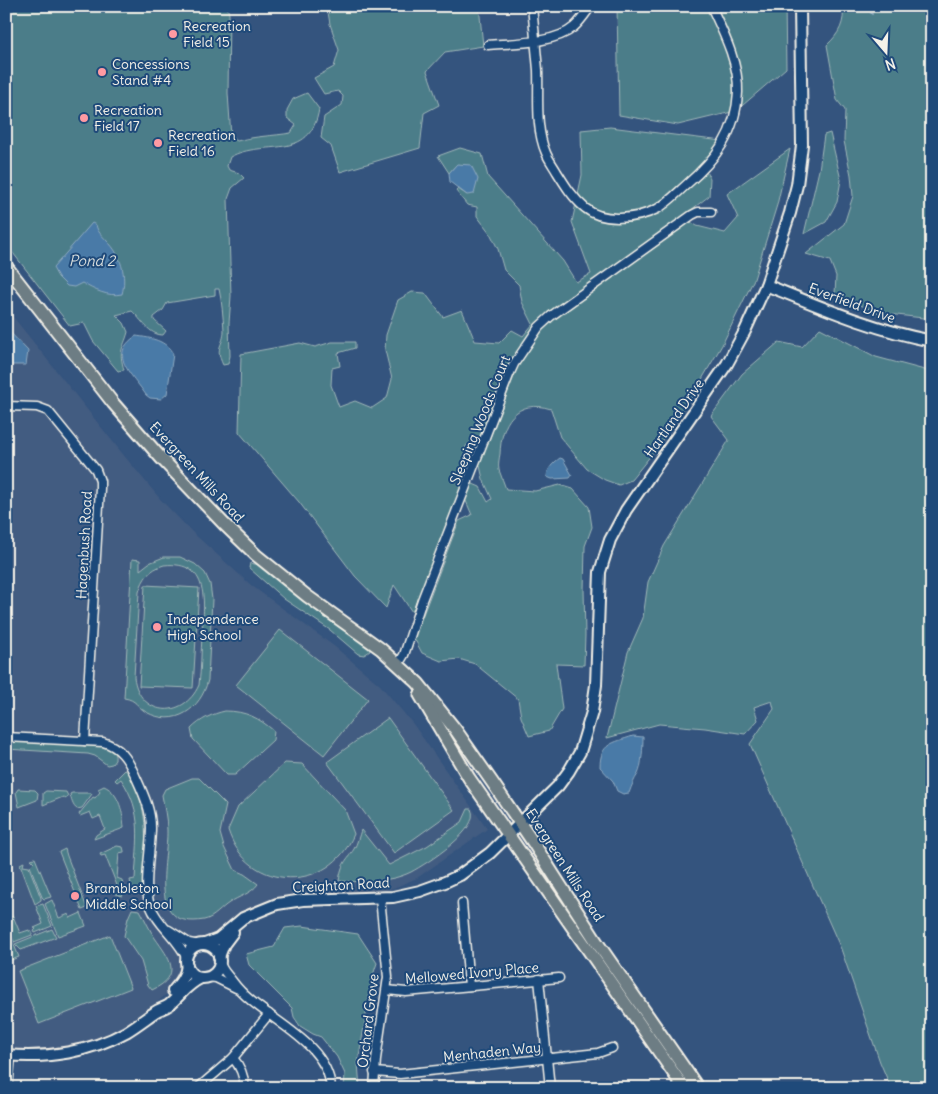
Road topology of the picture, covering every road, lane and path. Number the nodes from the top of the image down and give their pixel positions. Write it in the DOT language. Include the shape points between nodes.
graph roads {
  1 [pos="532,6"];
  2 [pos="591,6"];
  3 [pos="712,6"];
  4 [pos="800,6"];
  5 [pos="535,40"];
  6 [pos="488,45"];
  7 [pos="711,212"];
  8 [pos="6,266"];
  9 [pos="766,285"];
  10 [pos="932,342"];
  11 [pos="6,406"];
  12 [pos="398,665"];
  13 [pos="430,711"];
  14 [pos="6,737"];
  15 [pos="85,741"];
  16 [pos="520,824"];
  17 [pos="508,835"];
  18 [pos="380,898"];
  19 [pos="462,902"];
  20 [pos="250,916"];
  21 [pos="161,925"];
  22 [pos="202,945"];
  23 [pos="220,960"];
  24 [pos="187,962"];
  25 [pos="204,977"];
  26 [pos="559,978"];
  27 [pos="539,980"];
  28 [pos="469,986"];
  29 [pos="236,988"];
  30 [pos="387,990"];
  31 [pos="156,1011"];
  32 [pos="269,1014"];
  33 [pos="612,1048"];
  34 [pos="9,1055"];
  35 [pos="233,1058"];
  36 [pos="547,1059"];
  37 [pos="374,1072"];
  38 [pos="8,1088"];
  39 [pos="198,1088"];
  40 [pos="245,1088"];
  41 [pos="331,1088"];
  42 [pos="374,1088"];
  43 [pos="550,1088"];
  44 [pos="684,1088"];
  45 [pos="698,1088"];
  1 -- 5 [label="street"];
  2 -- 5 [label="street" via="568,32"];
  3 -- 5 [label="street" via="735,66 737,80 737,102 730,132 706,166 679,192 657,209 637,216 603,216 586,208 572,195 550,163 540,126"];
  4 -- 9 [label="street, Hartland Drive" via="801,160 790,213"];
  5 -- 6 [label="street"];
  7 -- 12 [label="street, Sleeping Woods Court" via="692,214 574,298 539,327 521,353 509,375"];
  8 -- 12 [label="main road, Evergreen Mills Road" via="113,403 224,524 256,555"];
  9 -- 10 [label="street, Everfield Drive" via="868,325"];
  9 -- 16 [label="street, Hartland Drive" via="728,364 626,510 610,540 600,572 596,685 587,733 580,752 558,786"];
  11 -- 15 [label="street, Hagenbush Road" via="48,412 92,464 100,481"];
  12 -- 13 [label="main road, Evergreen Mills Road"];
  12 -- 16 [label="main road, Evergreen Mills Road" via="418,683 450,723"];
  13 -- 16 [label="main road" via="454,736 510,818"];
  13 -- 17 [label="main road, Evergreen Mills Road" via="469,778"];
  14 -- 15 [label="street"];
  15 -- 21 [label="street" via="109,744 122,752 146,799 151,827 148,895"];
  16 -- 17 [label="street, Hartland Drive"];
  16 -- 45 [label="main road, Evergreen Mills Road"];
  17 -- 18 [label="street, Creighton Road" via="490,853 460,874 420,891"];
  17 -- 44 [label="main road, Evergreen Mills Road"];
  18 -- 20 [label="street, Creighton Road" via="289,901"];
  18 -- 30 [label="street, Orchard Grove"];
  19 -- 28 [label="street"];
  20 -- 22 [label="street, Creighton Road" via="218,939"];
  20 -- 23 [label="street, Creighton Road" via="230,935"];
  21 -- 22 [label="street" via="189,943"];
  21 -- 24 [label="street" via="180,947"];
  22 -- 23 [label="street" via="214,948"];
  22 -- 24 [label="street, Creighton Road" via="191,950"];
  23 -- 25 [label="street, Creighton Road" via="216,972"];
  23 -- 29 [label="street" via="223,972"];
  24 -- 25 [label="street" via="192,974"];
  24 -- 31 [label="street, Creighton Road" via="183,979"];
  25 -- 29 [label="street" via="216,978"];
  25 -- 31 [label="street, Creighton Road" via="189,984 168,1005"];
  26 -- 27 [label="street, Mellowed Ivory Place"];
  27 -- 28 [label="street, Mellowed Ivory Place"];
  27 -- 36 [label="street"];
  28 -- 30 [label="street, Mellowed Ivory Place" via="406,992"];
  29 -- 32 [label="street"];
  30 -- 37 [label="street, Orchard Grove"];
  31 -- 34 [label="street, Creighton Road" via="113,1038 78,1051 42,1056"];
  32 -- 35 [label="street"];
  32 -- 41 [label="street" via="312,1049 328,1073"];
  33 -- 36 [label="street, Menhaden Way" via="598,1053"];
  34 -- 38 [label="street"];
  35 -- 39 [label="street"];
  35 -- 40 [label="street" via="243,1075"];
  36 -- 37 [label="street, Menhaden Way" via="400,1074"];
  36 -- 43 [label="street"];
  37 -- 42 [label="street, Orchard Grove"];
}
